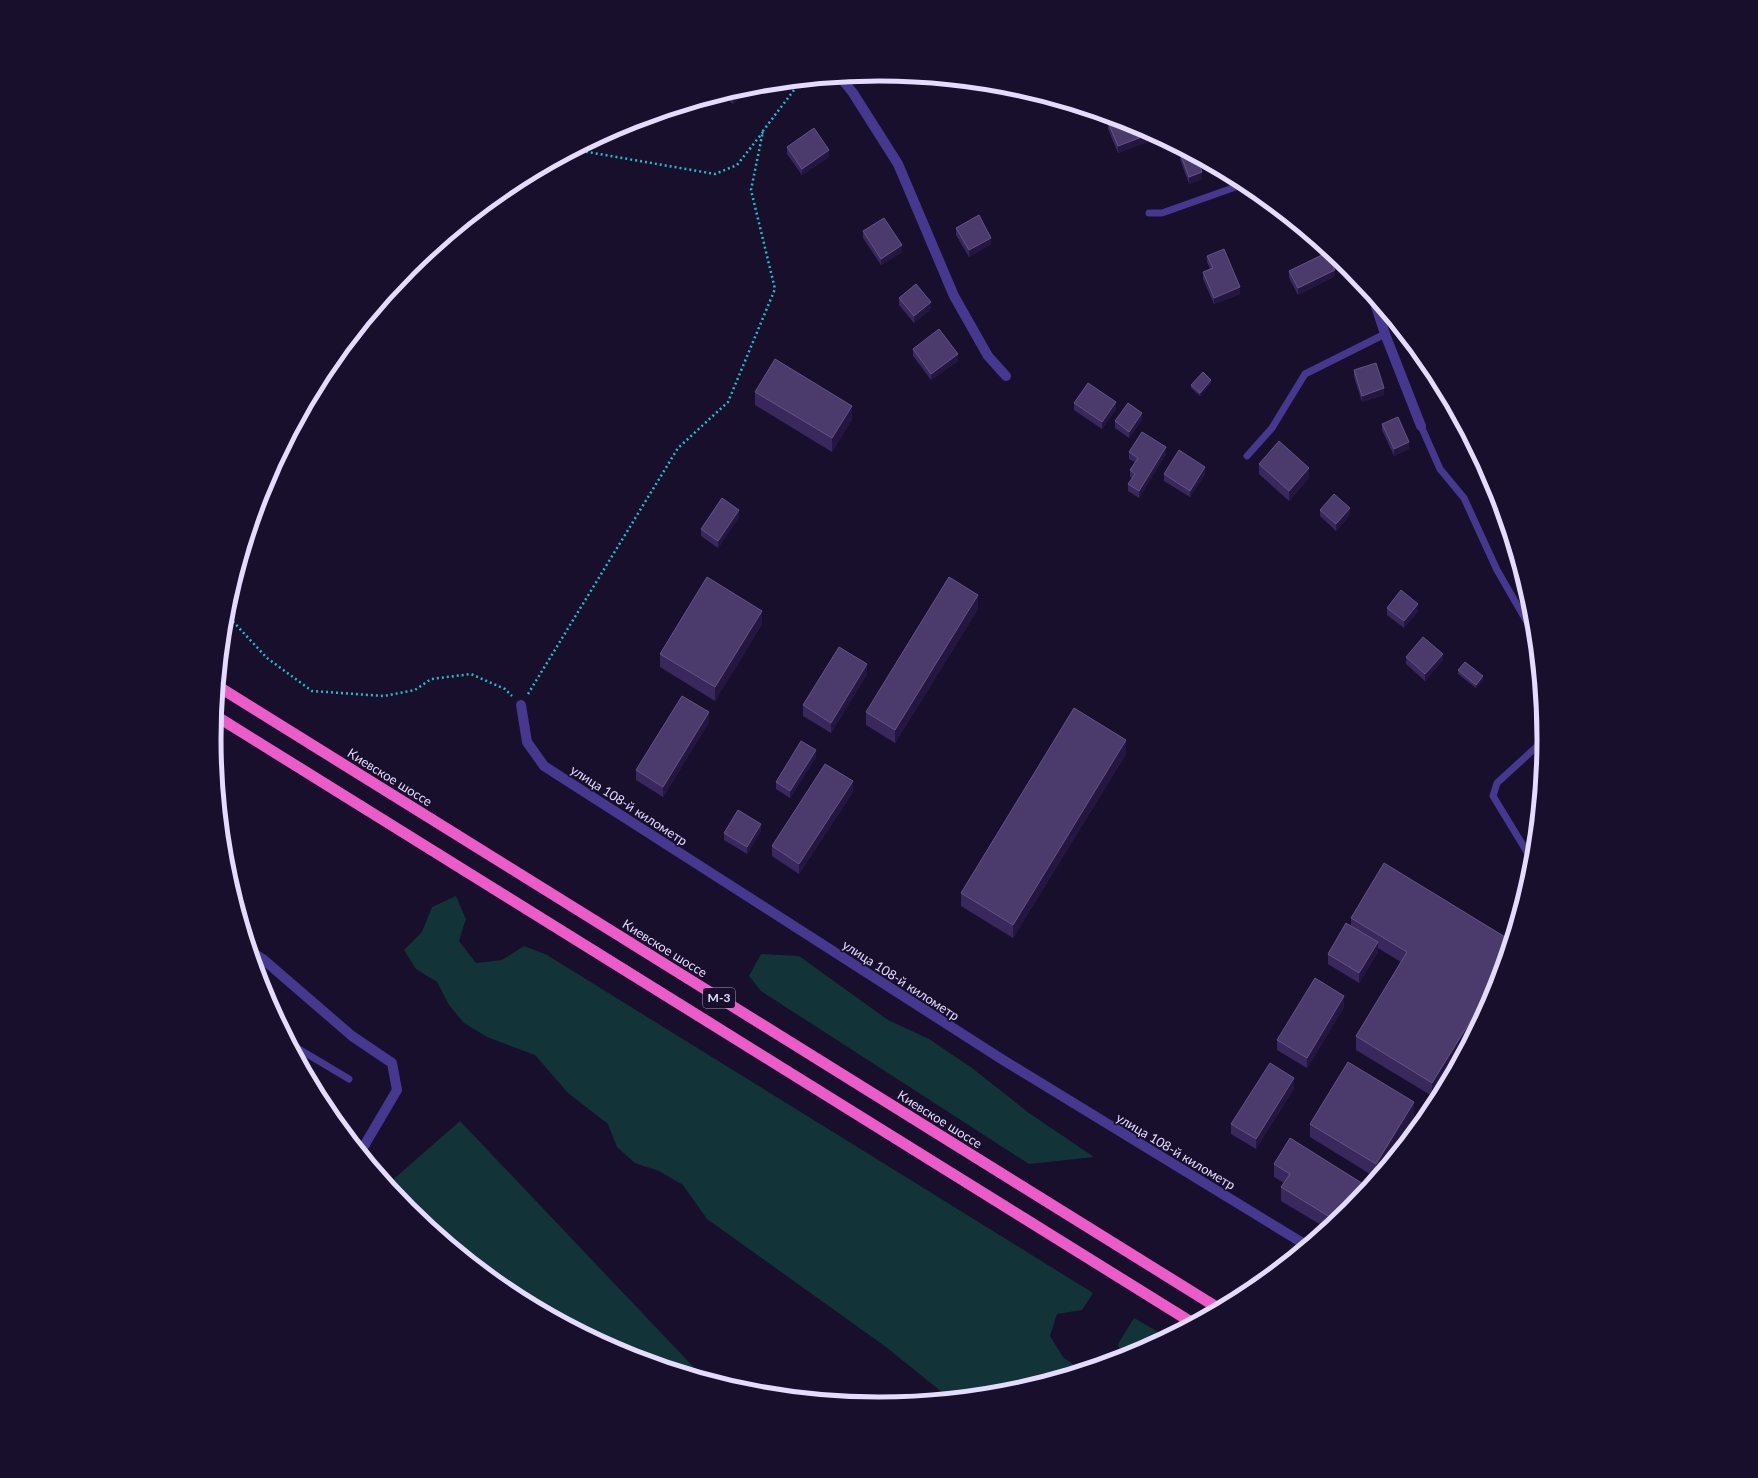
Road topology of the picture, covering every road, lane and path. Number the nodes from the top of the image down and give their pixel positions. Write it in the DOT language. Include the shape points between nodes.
graph roads {
  1 [pos="844,82"];
  2 [pos="797,87"];
  3 [pos="763,131"];
  4 [pos="584,151"];
  5 [pos="1236,187"];
  6 [pos="1149,213"];
  7 [pos="1377,308"];
  8 [pos="1385,334"];
  9 [pos="1006,376"];
  10 [pos="1421,426"];
  11 [pos="1247,456"];
  12 [pos="1525,620"];
  13 [pos="232,621"];
  14 [pos="223,689"];
  15 [pos="521,705"];
  16 [pos="221,719"];
  17 [pos="1537,747"];
  18 [pos="1527,851"];
  19 [pos="258,956"];
  20 [pos="299,1049"];
  21 [pos="349,1079"];
  22 [pos="363,1147"];
  23 [pos="1302,1243"];
  24 [pos="1214,1305"];
  25 [pos="1187,1320"];
  1 -- 9 [label="street" via="898,164 954,296 988,356"];
  2 -- 3 [label="path"];
  3 -- 4 [label="path" via="737,165 715,174"];
  3 -- 15 [label="path" via="751,190 774,289 728,402 678,448"];
  5 -- 6 [label="lane" via="1162,213"];
  7 -- 8 [label="street"];
  8 -- 10 [label="street"];
  8 -- 11 [label="lane" via="1305,374 1272,428"];
  10 -- 12 [label="lane" via="1440,469 1464,498 1496,570"];
  13 -- 15 [label="path" via="267,658 312,691 384,696 415,690 431,679 471,674 505,689"];
  14 -- 24 [label="highway, Киевское шоссе / М-3"];
  15 -- 23 [label="street, улица 108-й километр" via="526,742 544,766 1003,1060"];
  16 -- 25 [label="highway, М-3"];
  17 -- 18 [label="lane" via="1497,783 1493,796"];
  19 -- 22 [label="street" via="352,1036 392,1063 397,1090"];
  20 -- 21 [label="lane"];
}
